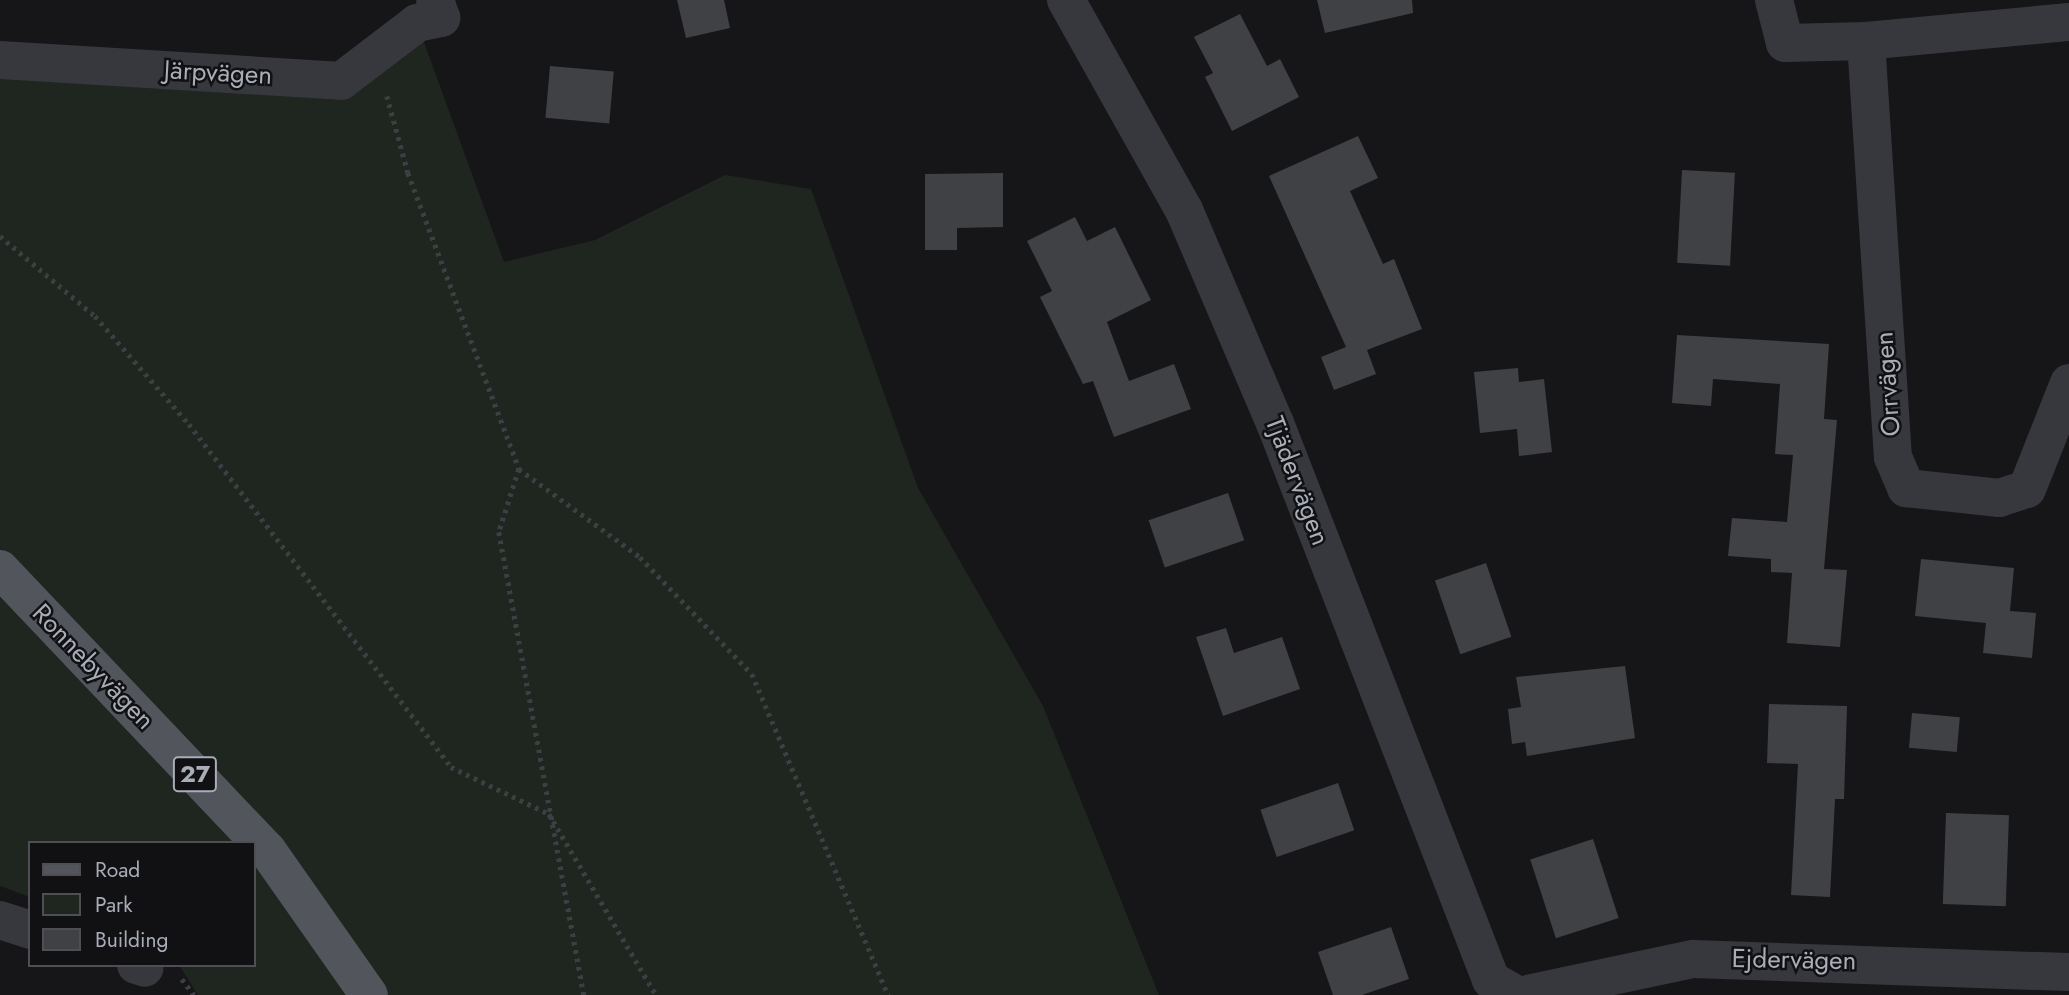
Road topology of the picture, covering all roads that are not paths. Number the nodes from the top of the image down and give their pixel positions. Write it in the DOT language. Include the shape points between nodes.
graph roads {
  1 [pos="1774,0"];
  2 [pos="1075,3"];
  3 [pos="440,10"];
  4 [pos="2069,22"];
  5 [pos="1866,41"];
  6 [pos="0,60"];
  7 [pos="2069,383"];
  8 [pos="0,569"];
  9 [pos="0,920"];
  10 [pos="28,929"];
  11 [pos="2069,972"];
  12 [pos="1510,990"];
  13 [pos="369,995"];
  1 -- 5 [label="street" via="1785,43"];
  2 -- 12 [label="street, Tjädervägen" via="1184,210"];
  3 -- 6 [label="street, Järpvägen" via="341,81"];
  4 -- 5 [label="street"];
  5 -- 7 [label="street, Orrvägen" via="1893,457 1906,488 1999,498 2026,489"];
  8 -- 13 [label="main road, Ronnebyvägen / 27" via="267,850"];
  9 -- 10 [label="street"];
  11 -- 12 [label="street, Ejdervägen" via="1693,959"];
}
